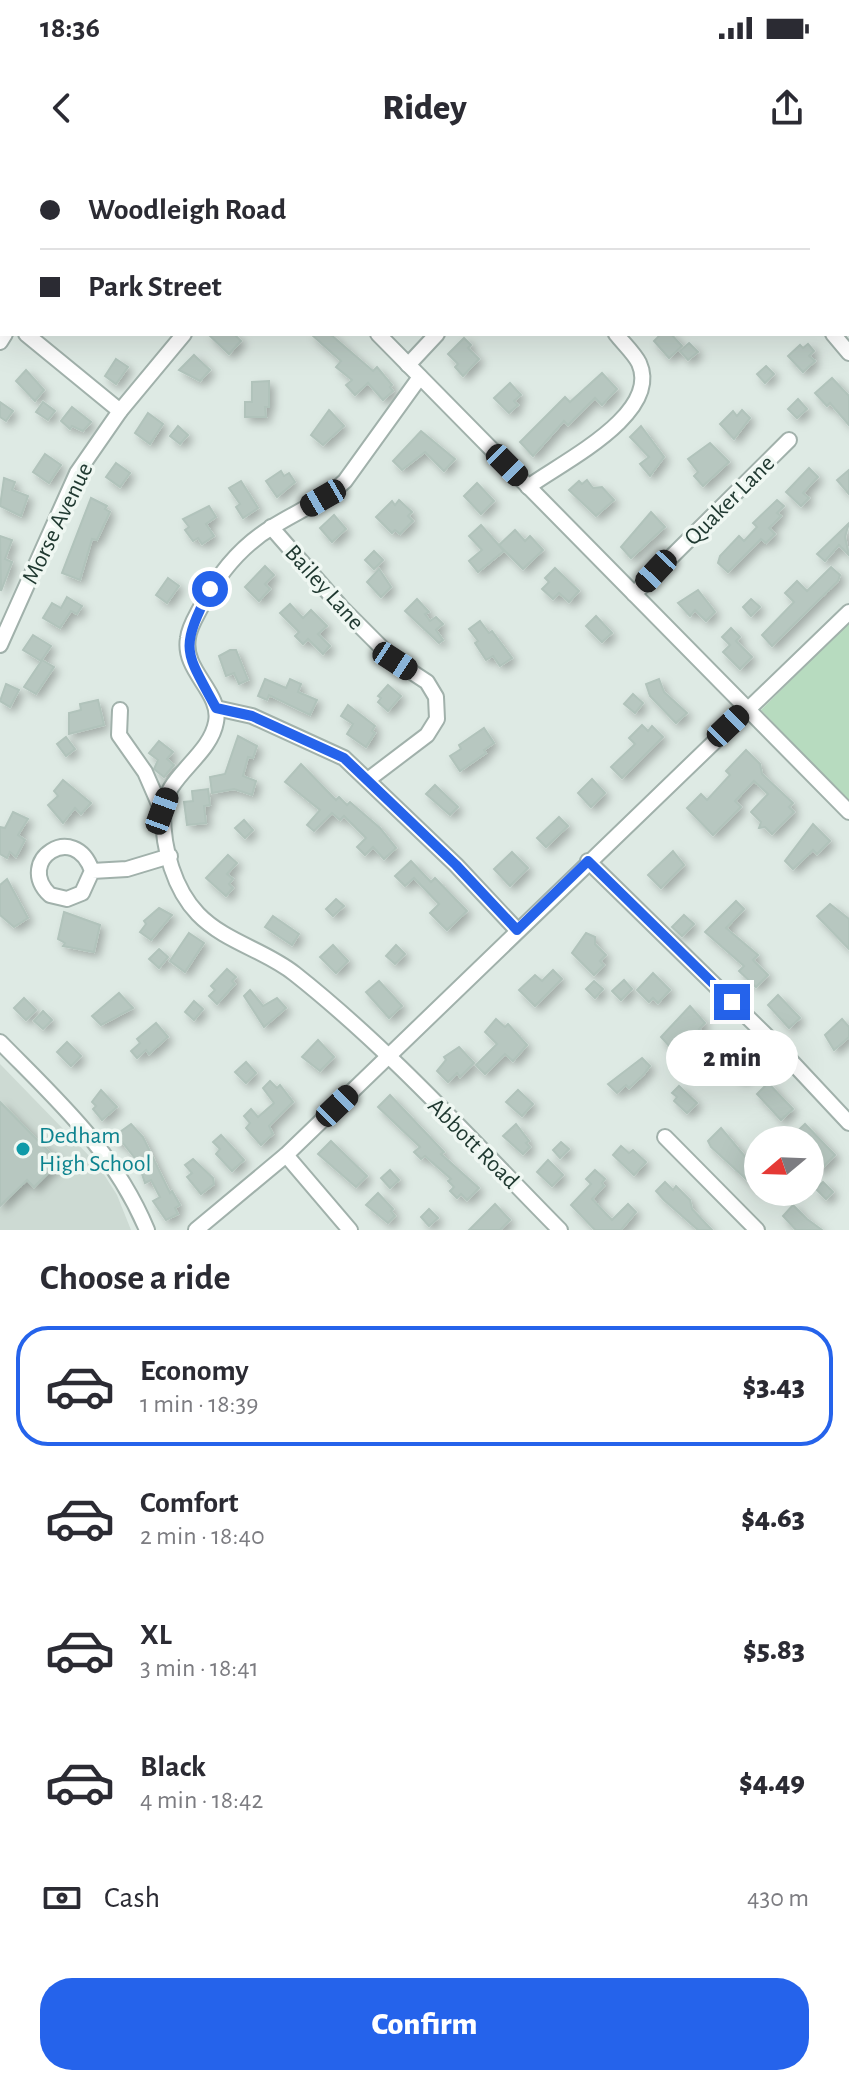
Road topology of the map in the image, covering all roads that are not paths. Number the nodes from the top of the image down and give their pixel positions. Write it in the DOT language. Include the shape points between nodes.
graph roads {
  1 [pos="28,336"];
  2 [pos="182,336"];
  3 [pos="380,336"];
  4 [pos="435,336"];
  5 [pos="618,336"];
  6 [pos="835,336"];
  7 [pos="849,353"];
  8 [pos="408,365"];
  9 [pos="420,377"];
  10 [pos="120,411"];
  11 [pos="789,440"];
  12 [pos="528,487"];
  13 [pos="271,527"];
  14 [pos="634,594"];
  15 [pos="849,612"];
  16 [pos="0,645"];
  17 [pos="748,707"];
  18 [pos="216,708"];
  19 [pos="120,710"];
  20 [pos="369,779"];
  21 [pos="162,811"];
  22 [pos="849,812"];
  23 [pos="170,856"];
  24 [pos="588,861"];
  25 [pos="92,871"];
  26 [pos="517,930"];
  27 [pos="0,1042"];
  28 [pos="387,1057"];
  29 [pos="849,1123"];
  30 [pos="665,1137"];
  31 [pos="286,1155"];
  32 [pos="147,1230"];
  33 [pos="196,1230"];
  34 [pos="350,1230"];
  35 [pos="560,1230"];
  36 [pos="757,1230"];
  1 -- 10 [label="street"];
  2 -- 10 [label="street, Morse Avenue"];
  3 -- 8 [label="street"];
  4 -- 8 [label="street"];
  5 -- 12 [label="street" via="638,362 643,382 634,407 609,431"];
  6 -- 7 [label="street"];
  8 -- 9 [label="street"];
  9 -- 12 [label="street"];
  9 -- 13 [label="street" via="345,481"];
  10 -- 16 [label="street, Morse Avenue" via="77,473"];
  11 -- 14 [label="street, Quaker Lane"];
  12 -- 14 [label="street"];
  13 -- 18 [label="street" via="238,554 210,589 187,639 196,676"];
  13 -- 20 [label="street, Bailey Lane" via="341,607 395,661 427,682 436,697 437,719 427,735"];
  14 -- 17 [label="street"];
  15 -- 17 [label="street"];
  17 -- 22 [label="street"];
  17 -- 24 [label="street"];
  18 -- 20 [label="street" via="252,716 317,744"];
  18 -- 21 [label="street" via="216,723"];
  19 -- 21 [label="street, Abbott Road" via="119,735 145,772"];
  20 -- 26 [label="street"];
  21 -- 23 [label="street, Abbott Road"];
  23 -- 25 [label="street" via="127,869"];
  23 -- 28 [label="street, Abbott Road" via="177,885 198,914 217,931 293,972"];
  24 -- 26 [label="street"];
  24 -- 29 [label="street"];
  26 -- 28 [label="street"];
  27 -- 32 [label="street" via="106,1154"];
  28 -- 31 [label="street"];
  28 -- 35 [label="street, Abbott Road"];
  30 -- 36 [label="street"];
  31 -- 33 [label="street"];
  31 -- 34 [label="street"];
}
